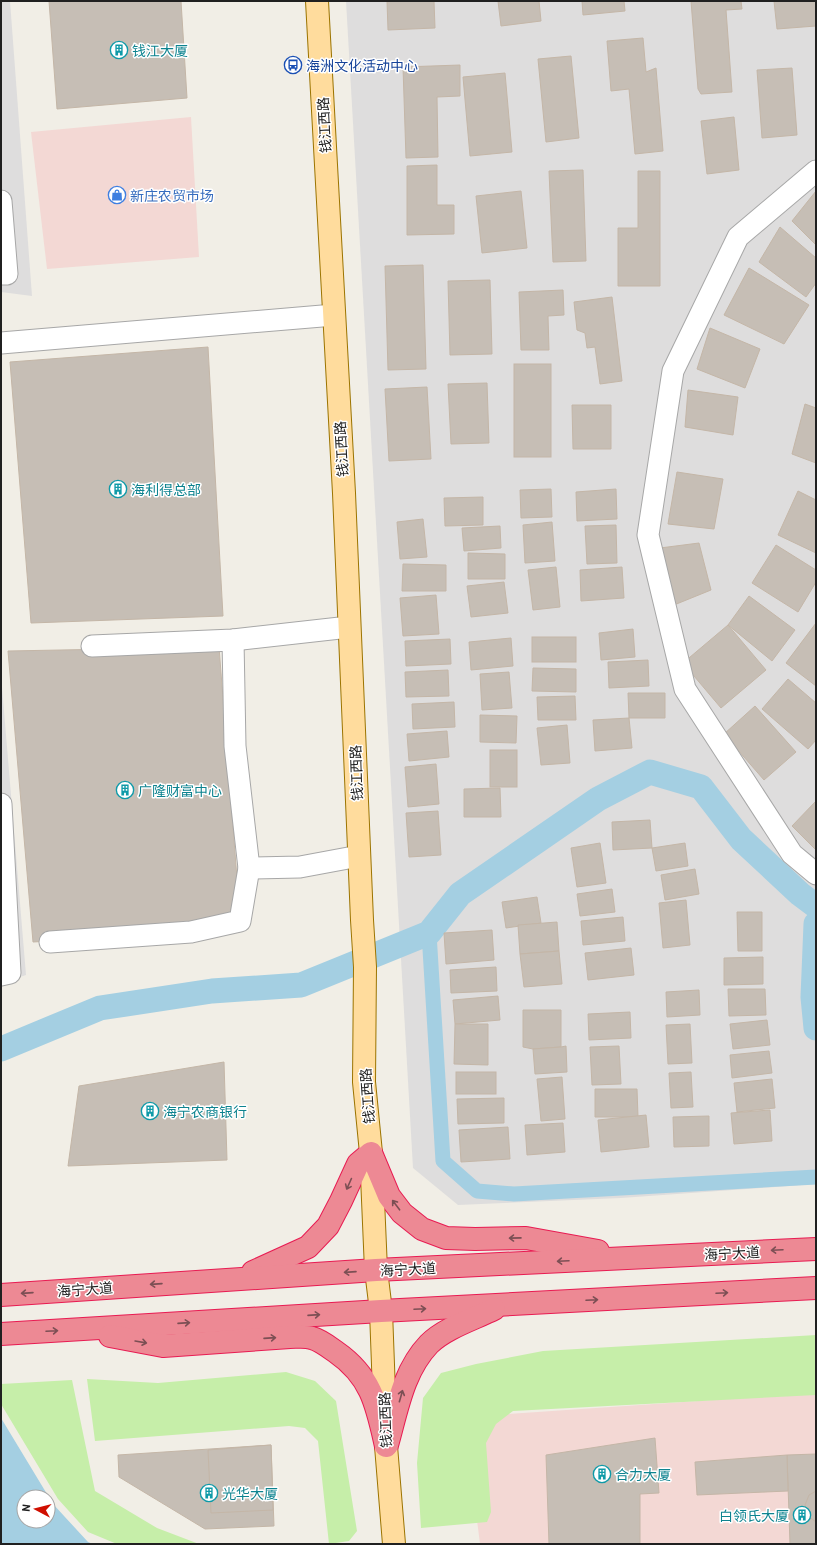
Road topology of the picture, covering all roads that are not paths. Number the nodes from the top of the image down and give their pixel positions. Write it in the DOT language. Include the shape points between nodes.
graph roads {
  1 [pos="318,1"];
  2 [pos="816,170"];
  3 [pos="1,201"];
  4 [pos="1,274"];
  5 [pos="334,315"];
  6 [pos="1,343"];
  7 [pos="349,627"];
  8 [pos="233,640"];
  9 [pos="92,646"];
  10 [pos="1,804"];
  11 [pos="359,856"];
  12 [pos="249,868"];
  13 [pos="816,874"];
  14 [pos="50,942"];
  15 [pos="1,975"];
  16 [pos="372,1153"];
  17 [pos="816,1248"];
  18 [pos="636,1257"];
  19 [pos="376,1270"];
  20 [pos="237,1279"];
  21 [pos="816,1288"];
  22 [pos="1,1294"];
  23 [pos="505,1304"];
  24 [pos="381,1311"];
  25 [pos="75,1330"];
  26 [pos="1,1334"];
  27 [pos="386,1446"];
  28 [pos="394,1544"];
  1 -- 5 [label="main road, 钱江西路"];
  2 -- 13 [label="street" via="738,236 673,371 648,535 685,689 792,854"];
  3 -- 4 [label="street" via="7,274"];
  5 -- 6 [label="street"];
  5 -- 7 [label="main road, 钱江西路"];
  7 -- 8 [label="street"];
  7 -- 11 [label="main road, 钱江西路"];
  8 -- 9 [label="street"];
  8 -- 12 [label="street" via="235,746"];
  10 -- 15 [label="street" via="10,974"];
  11 -- 12 [label="street" via="300,867"];
  11 -- 16 [label="main road, 钱江西路" via="365,967 364,1082"];
  12 -- 14 [label="street" via="240,921 191,932"];
  18 -- 16 [label="highway, one-way" via="526,1238 446,1238 422,1229 402,1213 389,1196"];
  16 -- 19 [label="main road, 钱江西路"];
  16 -- 20 [label="highway, one-way" via="358,1164 328,1226 308,1247"];
  17 -- 18 [label="highway, 海宁大道, one-way"];
  18 -- 19 [label="highway, 海宁大道, one-way"];
  19 -- 20 [label="highway, 海宁大道, one-way"];
  19 -- 24 [label="main road, 钱江西路"];
  20 -- 22 [label="highway, 海宁大道, one-way"];
  23 -- 21 [label="highway, one-way"];
  24 -- 23 [label="highway, one-way"];
  27 -- 23 [label="highway, one-way" via="403,1387 414,1362 430,1343 451,1329"];
  25 -- 24 [label="highway, one-way"];
  24 -- 27 [label="main road, 钱江西路"];
  26 -- 25 [label="highway, one-way"];
  25 -- 27 [label="highway, one-way" via="163,1346 290,1337 312,1338 339,1354 367,1383 376,1403"];
  27 -- 28 [label="main road, 钱江西路"];
}
